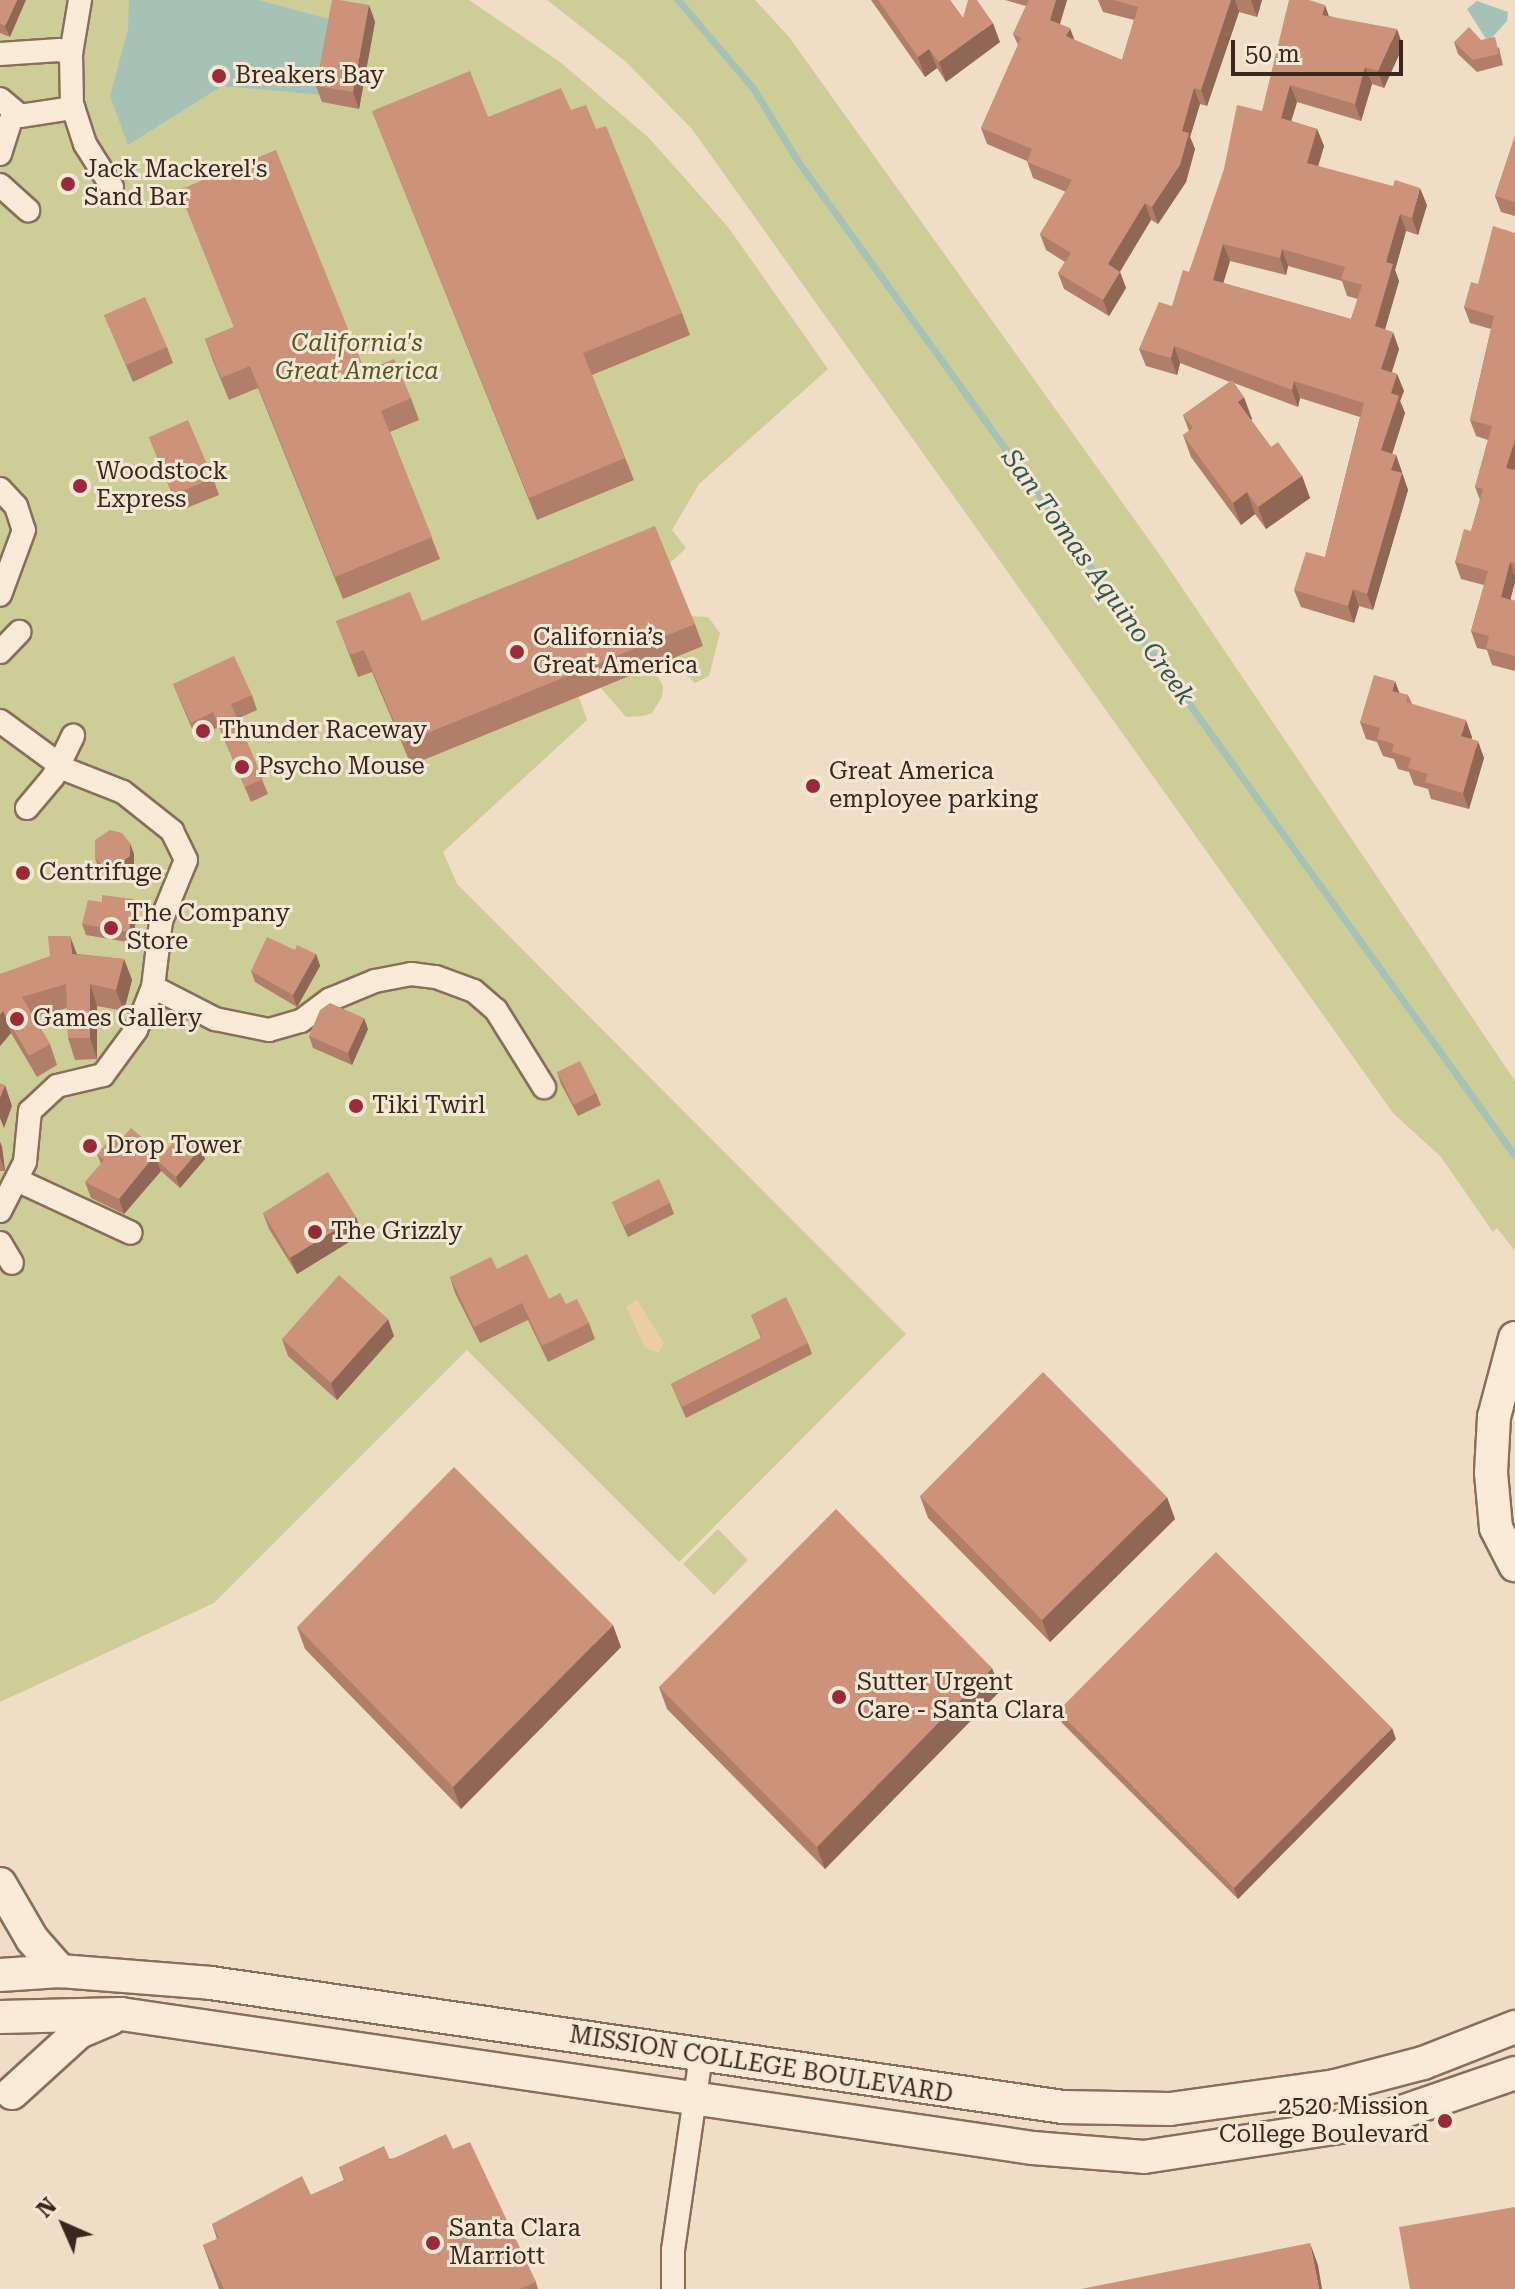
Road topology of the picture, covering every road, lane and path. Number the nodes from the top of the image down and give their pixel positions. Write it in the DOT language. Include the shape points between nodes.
graph roads {
  1 [pos="80,0"];
  2 [pos="0,54"];
  3 [pos="71,54"];
  4 [pos="6,106"];
  5 [pos="73,108"];
  6 [pos="0,154"];
  7 [pos="0,185"];
  8 [pos="112,187"];
  9 [pos="28,210"];
  10 [pos="0,489"];
  11 [pos="0,595"];
  12 [pos="19,632"];
  13 [pos="0,652"];
  14 [pos="0,721"];
  15 [pos="73,736"];
  16 [pos="60,765"];
  17 [pos="27,808"];
  18 [pos="153,987"];
  19 [pos="544,1087"];
  20 [pos="19,1181"];
  21 [pos="0,1211"];
  22 [pos="131,1233"];
  23 [pos="0,1243"];
  24 [pos="12,1263"];
  25 [pos="1515,1338"];
  26 [pos="1515,1565"];
  27 [pos="0,1884"];
  28 [pos="60,1971"];
  29 [pos="0,1975"];
  30 [pos="121,2014"];
  31 [pos="0,2017"];
  32 [pos="1515,2027"];
  33 [pos="701,2056"];
  34 [pos="1515,2073"];
  35 [pos="12,2093"];
  36 [pos="695,2097"];
  37 [pos="673,2289"];
  1 -- 3 [label="street"];
  2 -- 3 [label="street"];
  3 -- 5 [label="street"];
  4 -- 5 [label="street"];
  4 -- 6 [label="street"];
  5 -- 8 [label="street" via="85,144"];
  7 -- 9 [label="street"];
  10 -- 11 [label="street" via="16,506 24,530"];
  12 -- 13 [label="street"];
  14 -- 16 [label="street"];
  15 -- 16 [label="street"];
  16 -- 17 [label="street"];
  16 -- 18 [label="street" via="123,792 181,845 184,873 161,921"];
  18 -- 19 [label="street" via="215,1019 269,1030 301,1021 329,1000 375,981 411,974 436,977 474,991 496,1010"];
  18 -- 20 [label="street" via="136,1030 109,1069 57,1086 30,1111"];
  20 -- 21 [label="street"];
  20 -- 22 [label="street"];
  23 -- 24 [label="street"];
  25 -- 26 [label="main road" via="1494,1417 1491,1473 1496,1528"];
  27 -- 28 [label="main road" via="32,1939"];
  28 -- 29 [label="main road, MISSION COLLEGE BOULEVARD"];
  28 -- 33 [label="main road, MISSION COLLEGE BOULEVARD" via="211,1983"];
  30 -- 31 [label="main road, MISSION COLLEGE BOULEVARD"];
  30 -- 35 [label="main road" via="79,2032"];
  30 -- 36 [label="main road, MISSION COLLEGE BOULEVARD"];
  32 -- 33 [label="main road, MISSION COLLEGE BOULEVARD" via="1423,2063 1335,2086 1170,2109 1063,2107"];
  33 -- 36 [label="street"];
  34 -- 36 [label="main road, MISSION COLLEGE BOULEVARD" via="1373,2122 1144,2157 1033,2148"];
  36 -- 37 [label="street" via="673,2250"];
}
